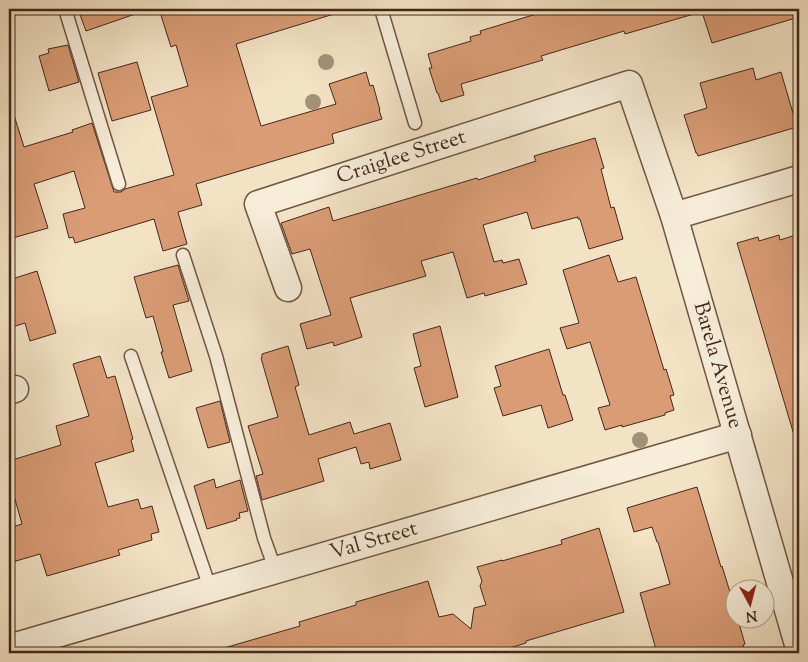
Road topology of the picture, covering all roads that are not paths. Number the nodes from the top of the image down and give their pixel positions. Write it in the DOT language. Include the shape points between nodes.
graph roads {
  1 [pos="65,9"];
  2 [pos="381,9"];
  3 [pos="629,84"];
  4 [pos="415,123"];
  5 [pos="799,179"];
  6 [pos="119,184"];
  7 [pos="674,216"];
  8 [pos="183,255"];
  9 [pos="288,288"];
  10 [pos="131,356"];
  11 [pos="738,435"];
  12 [pos="275,569"];
  13 [pos="210,588"];
  14 [pos="792,593"];
  15 [pos="9,648"];
  16 [pos="799,648"];
  1 -- 6 [label="lane"];
  2 -- 4 [label="lane"];
  3 -- 7 [label="street, Barela Avenue"];
  3 -- 9 [label="street, Craiglee Street" via="258,204"];
  5 -- 7 [label="street"];
  7 -- 11 [label="street, Barela Avenue"];
  8 -- 12 [label="lane" via="216,356"];
  10 -- 13 [label="lane"];
  11 -- 12 [label="street, Val Street"];
  11 -- 14 [label="street, Barela Avenue"];
  12 -- 13 [label="street, Val Street"];
  13 -- 15 [label="street, Val Street"];
  14 -- 16 [label="street, Barela Avenue"];
}
